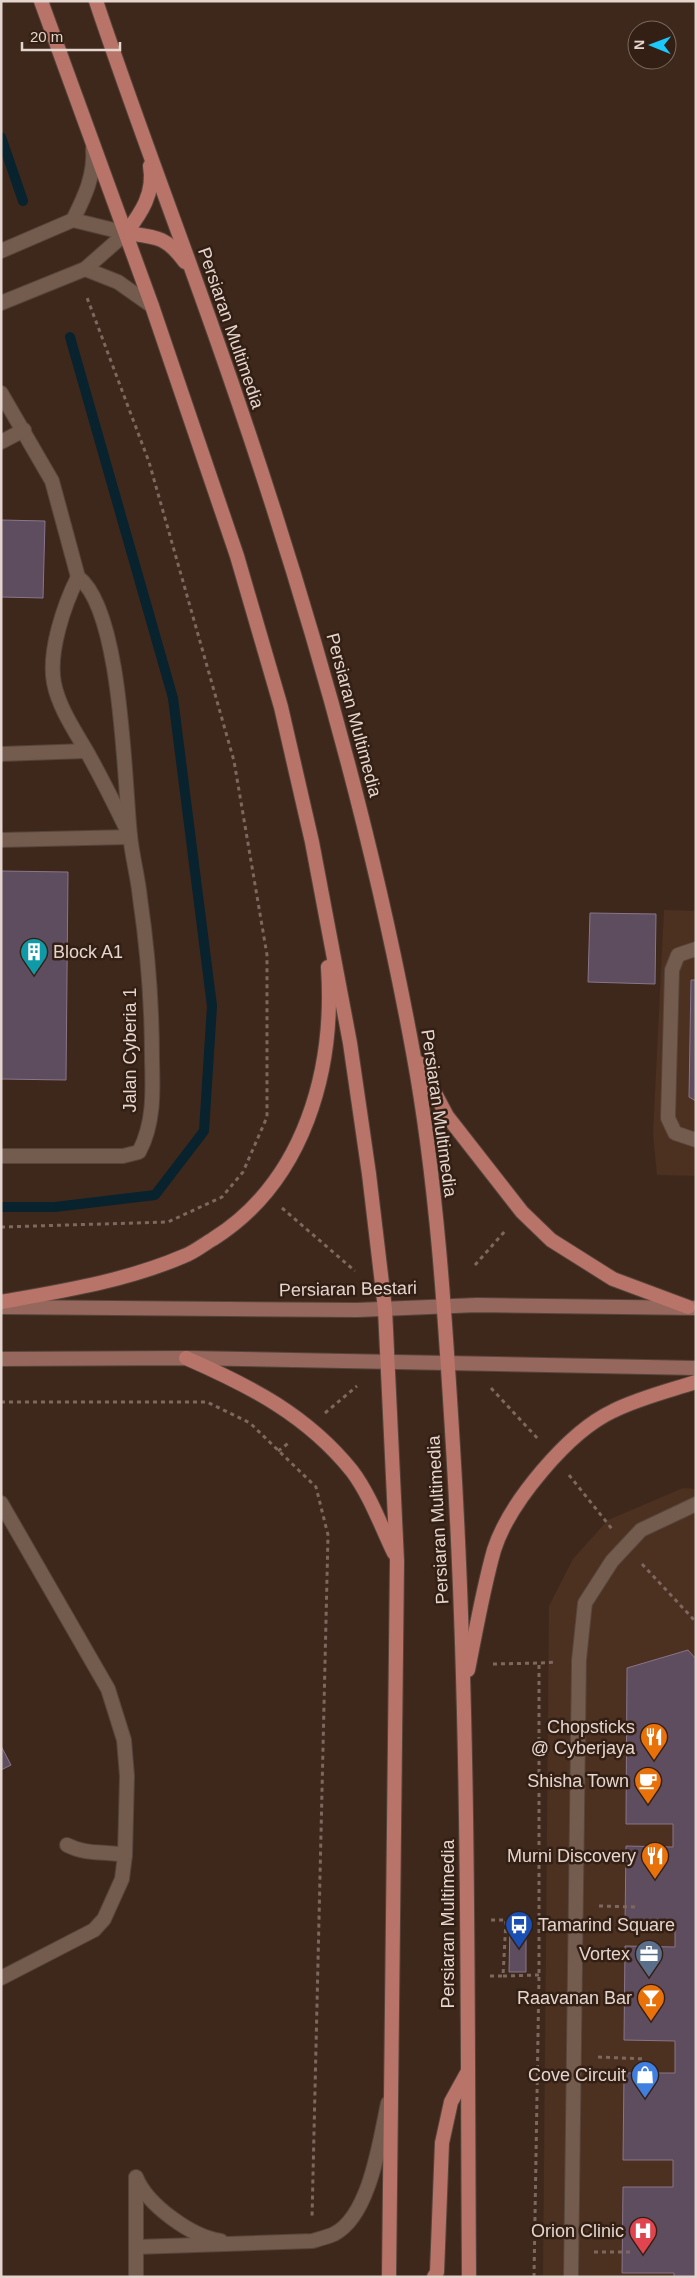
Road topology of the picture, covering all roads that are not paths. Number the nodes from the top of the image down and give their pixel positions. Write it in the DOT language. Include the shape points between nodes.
graph roads {
  1 [pos="41,1"];
  2 [pos="96,1"];
  3 [pos="93,143"];
  4 [pos="148,148"];
  5 [pos="73,220"];
  6 [pos="126,233"];
  7 [pos="1,251"];
  8 [pos="81,271"];
  9 [pos="1,303"];
  10 [pos="204,303"];
  11 [pos="152,306"];
  12 [pos="1,393"];
  13 [pos="24,430"];
  14 [pos="1,442"];
  15 [pos="78,577"];
  16 [pos="86,751"];
  17 [pos="1,754"];
  18 [pos="130,837"];
  19 [pos="1,840"];
  20 [pos="323,898"];
  21 [pos="696,949"];
  22 [pos="414,1053"];
  23 [pos="696,1140"];
  24 [pos="1,1156"];
  25 [pos="1,1302"];
  26 [pos="444,1306"];
  27 [pos="1,1307"];
  28 [pos="692,1308"];
  29 [pos="385,1309"];
  30 [pos="186,1358"];
  31 [pos="1,1359"];
  32 [pos="388,1361"];
  33 [pos="448,1363"];
  34 [pos="696,1368"];
  35 [pos="696,1382"];
  36 [pos="1,1503"];
  37 [pos="696,1504"];
  38 [pos="397,1561"];
  39 [pos="462,1693"];
  40 [pos="67,1845"];
  41 [pos="125,1856"];
  42 [pos="1,1978"];
  43 [pos="467,2072"];
  44 [pos="391,2086"];
  45 [pos="244,2245"];
  46 [pos="136,2246"];
  47 [pos="136,2277"];
  48 [pos="389,2277"];
  49 [pos="434,2277"];
  50 [pos="469,2277"];
  51 [pos="571,2277"];
  1 -- 3 [label="main road"];
  2 -- 4 [label="main road, Persiaran Multimedia"];
  3 -- 5 [label="street" via="91,180"];
  3 -- 6 [label="main road"];
  4 -- 6 [label="main road" via="152,178 144,208"];
  4 -- 10 [label="main road, Persiaran Multimedia"];
  5 -- 6 [label="street"];
  5 -- 7 [label="street"];
  6 -- 8 [label="street"];
  6 -- 10 [label="main road" via="158,238 175,249 186,264"];
  6 -- 11 [label="main road"];
  8 -- 9 [label="street"];
  8 -- 11 [label="street" via="118,282"];
  10 -- 22 [label="main road, Persiaran Multimedia" via="296,578 332,699 366,832"];
  11 -- 20 [label="main road" via="237,556 281,707"];
  12 -- 13 [label="street, Jalan Cyberia 1"];
  13 -- 14 [label="street"];
  13 -- 15 [label="street, Jalan Cyberia 1" via="52,481"];
  15 -- 16 [label="street, Jalan Cyberia 1" via="61,619 55,650 54,683 69,722"];
  15 -- 18 [label="street, Jalan Cyberia 1" via="87,584 101,613 116,677"];
  16 -- 17 [label="street"];
  16 -- 18 [label="street, Jalan Cyberia 1"];
  18 -- 19 [label="street"];
  18 -- 24 [label="street, Jalan Cyberia 1" via="140,898 152,1032 148,1136 139,1152 124,1156"];
  20 -- 25 [label="main road" via="329,986 327,1042 316,1098 296,1150 266,1195 229,1229 186,1256 106,1283"];
  20 -- 29 [label="main road" via="370,1174"];
  21 -- 23 [label="street" via="678,955 672,970 668,1118 675,1133"];
  22 -- 26 [label="main road, Persiaran Multimedia"];
  22 -- 28 [label="main road" via="447,1116 522,1212 551,1240 613,1279"];
  26 -- 28 [label="main road, Persiaran Bestari"];
  26 -- 29 [label="main road, Persiaran Bestari"];
  26 -- 33 [label="main road, Persiaran Multimedia"];
  27 -- 29 [label="main road, Persiaran Bestari"];
  29 -- 32 [label="main road"];
  30 -- 31 [label="main road"];
  30 -- 32 [label="main road"];
  30 -- 38 [label="main road" via="262,1394 323,1440 352,1472 374,1509"];
  32 -- 33 [label="main road"];
  32 -- 38 [label="main road"];
  33 -- 34 [label="main road"];
  33 -- 39 [label="main road, Persiaran Multimedia" via="458,1532"];
  35 -- 39 [label="main road" via="612,1411 554,1455 517,1505 495,1549"];
  36 -- 41 [label="street" via="108,1689 124,1740 127,1776"];
  37 -- 51 [label="street" via="641,1530 612,1561 584,1604 579,1660"];
  38 -- 44 [label="main road"];
  39 -- 43 [label="main road, Persiaran Multimedia" via="468,1920"];
  40 -- 41 [label="street" via="80,1852 112,1852"];
  41 -- 42 [label="street" via="122,1879 114,1900 104,1920 94,1930"];
  43 -- 49 [label="main road" via="451,2102 442,2143 437,2272"];
  43 -- 50 [label="main road, Persiaran Multimedia"];
  44 -- 45 [label="street" via="376,2165 358,2211 335,2234 312,2241"];
  44 -- 48 [label="main road"];
  45 -- 46 [label="street"];
  45 -- 46 [label="street" via="212,2240 172,2219 136,2176"];
  46 -- 47 [label="street"];
}
